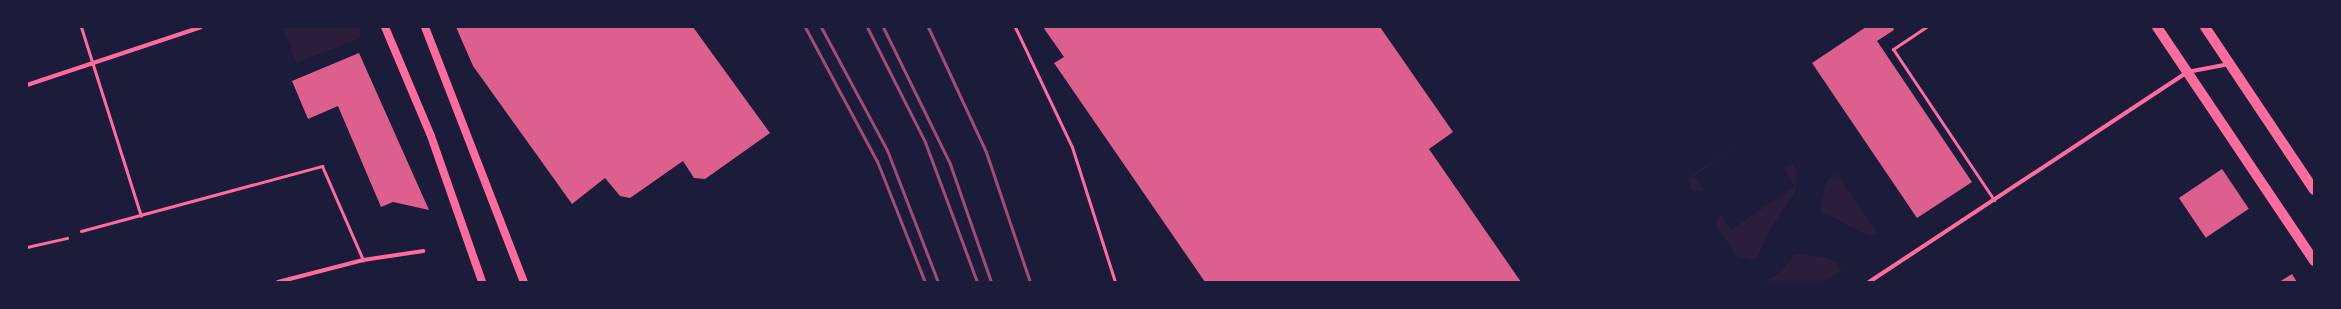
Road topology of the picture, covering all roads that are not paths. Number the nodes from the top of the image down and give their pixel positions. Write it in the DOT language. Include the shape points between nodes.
graph roads {
  1 [pos="81,27"];
  2 [pos="201,27"];
  3 [pos="385,27"];
  4 [pos="425,27"];
  5 [pos="1015,27"];
  6 [pos="1926,27"];
  7 [pos="2157,27"];
  8 [pos="2205,27"];
  9 [pos="93,63"];
  10 [pos="2229,64"];
  11 [pos="2187,72"];
  12 [pos="27,85"];
  13 [pos="2314,190"];
  14 [pos="1994,200"];
  15 [pos="141,216"];
  16 [pos="81,231"];
  17 [pos="423,251"];
  18 [pos="364,260"];
  19 [pos="2314,261"];
  20 [pos="278,282"];
  21 [pos="482,282"];
  22 [pos="524,282"];
  23 [pos="1115,282"];
  24 [pos="1869,282"];
  1 -- 9 [label="lane"];
  2 -- 9 [label="street"];
  3 -- 21 [label="main road" via="431,136"];
  4 -- 22 [label="main road"];
  5 -- 23 [label="lane" via="1072,147"];
  6 -- 14 [label="lane" via="1893,48"];
  7 -- 11 [label="main road"];
  8 -- 10 [label="main road"];
  9 -- 12 [label="street"];
  9 -- 15 [label="lane"];
  10 -- 11 [label="street"];
  10 -- 13 [label="main road"];
  11 -- 14 [label="street"];
  11 -- 19 [label="main road"];
  14 -- 24 [label="street"];
  15 -- 16 [label="lane"];
  15 -- 18 [label="lane" via="322,166"];
  17 -- 18 [label="street"];
  18 -- 20 [label="street"];
}
